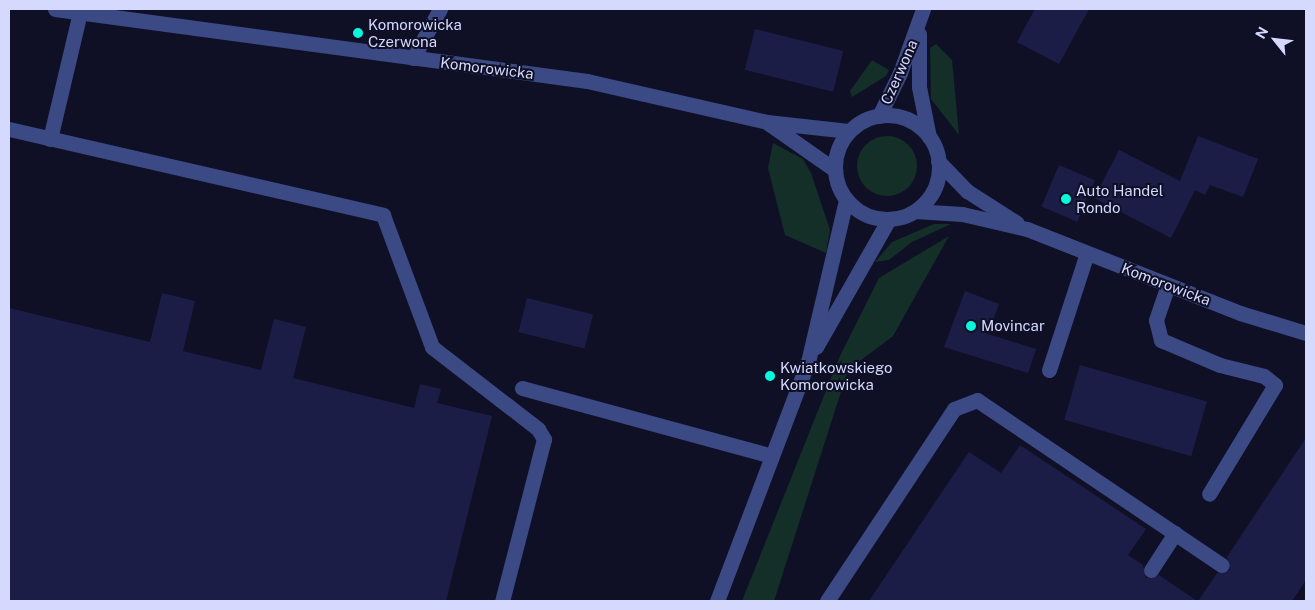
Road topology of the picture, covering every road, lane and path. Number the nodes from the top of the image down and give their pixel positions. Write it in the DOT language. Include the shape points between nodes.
graph roads {
  1 [pos="55,9"];
  2 [pos="440,9"];
  3 [pos="923,9"];
  4 [pos="80,12"];
  5 [pos="918,27"];
  6 [pos="412,58"];
  7 [pos="879,116"];
  8 [pos="767,122"];
  9 [pos="9,129"];
  10 [pos="850,131"];
  11 [pos="929,137"];
  12 [pos="50,139"];
  13 [pos="938,161"];
  14 [pos="835,170"];
  15 [pos="846,200"];
  16 [pos="915,211"];
  17 [pos="889,219"];
  18 [pos="1027,229"];
  19 [pos="1087,253"];
  20 [pos="1168,285"];
  21 [pos="1306,333"];
  22 [pos="808,362"];
  23 [pos="1049,370"];
  24 [pos="522,388"];
  25 [pos="772,456"];
  26 [pos="1209,494"];
  27 [pos="1175,533"];
  28 [pos="1222,565"];
  29 [pos="1151,570"];
  30 [pos="502,601"];
  31 [pos="716,601"];
  32 [pos="827,601"];
  1 -- 4 [label="street, Komorowicka"];
  2 -- 6 [label="street"];
  3 -- 5 [label="street, Czerwona"];
  4 -- 6 [label="street, Komorowicka"];
  4 -- 12 [label="street"];
  5 -- 7 [label="street, Czerwona"];
  5 -- 11 [label="street, Czerwona" via="919,87"];
  6 -- 8 [label="street, Komorowicka" via="587,81"];
  7 -- 10 [label="street"];
  7 -- 11 [label="street" via="907,119"];
  8 -- 10 [label="street, Komorowicka"];
  8 -- 14 [label="street, Komorowicka"];
  9 -- 12 [label="street"];
  10 -- 14 [label="street" via="838,149"];
  11 -- 13 [label="street"];
  12 -- 30 [label="street" via="383,215 432,347 538,428 544,439"];
  13 -- 16 [label="street" via="934,189"];
  13 -- 18 [label="street, Komorowicka" via="967,191"];
  14 -- 15 [label="street"];
  15 -- 17 [label="street" via="858,211"];
  15 -- 22 [label="street"];
  16 -- 17 [label="street"];
  16 -- 18 [label="street, Komorowicka" via="962,214"];
  17 -- 22 [label="street"];
  18 -- 19 [label="street, Komorowicka"];
  19 -- 20 [label="street, Komorowicka"];
  19 -- 23 [label="street"];
  20 -- 21 [label="street, Komorowicka"];
  20 -- 26 [label="street" via="1156,320 1161,340 1220,365 1264,376 1275,386"];
  22 -- 25 [label="street"];
  24 -- 25 [label="street"];
  25 -- 31 [label="street"];
  27 -- 28 [label="street"];
  27 -- 29 [label="street"];
  27 -- 32 [label="street" via="977,400 954,409"];
}
